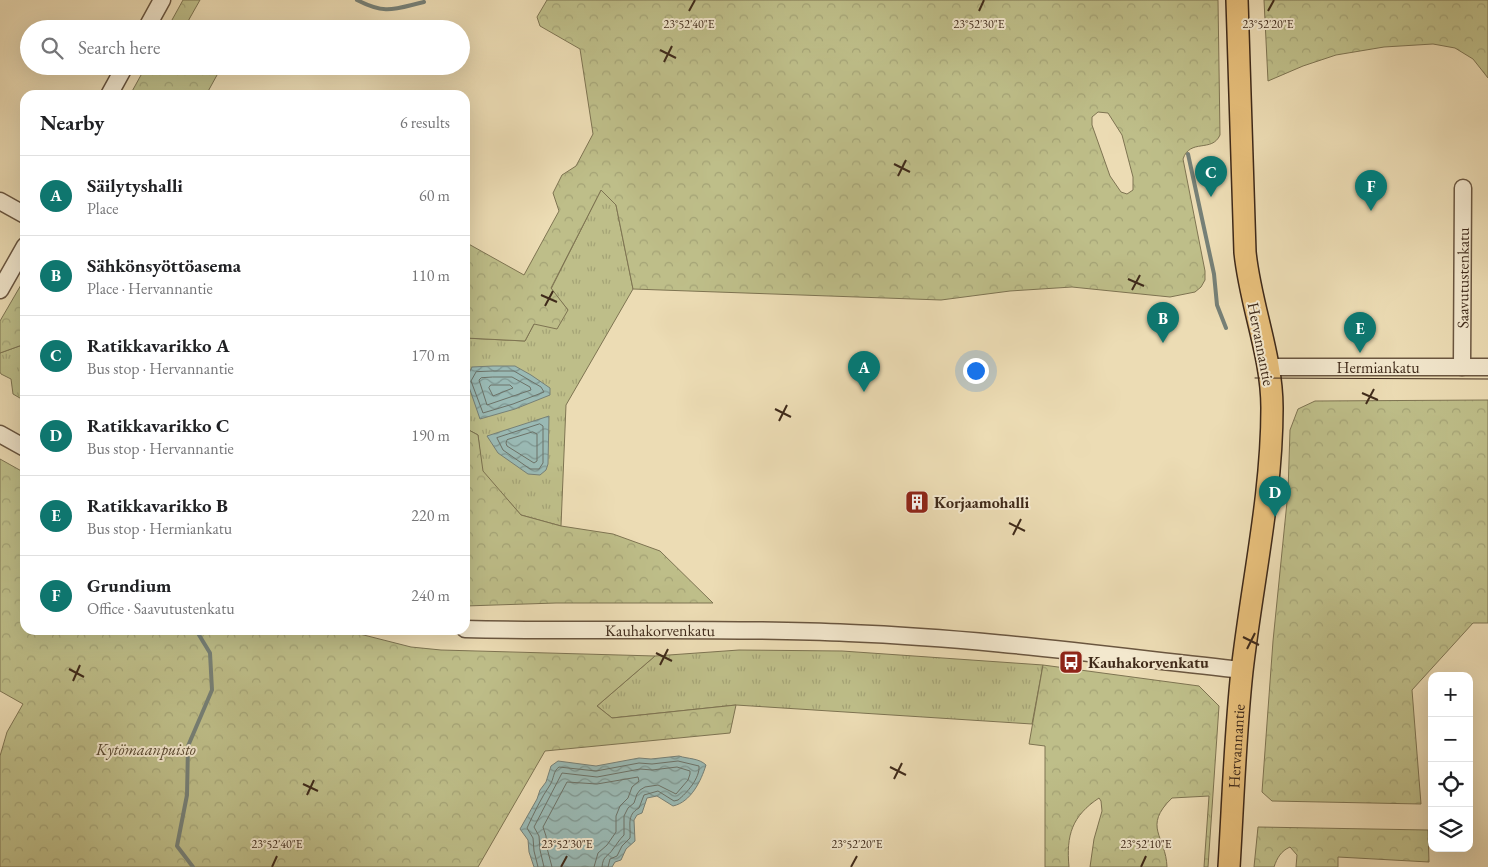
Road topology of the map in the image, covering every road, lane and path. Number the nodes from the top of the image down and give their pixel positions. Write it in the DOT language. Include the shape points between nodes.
graph roads {
  1 [pos="1237,0"];
  2 [pos="158,1"];
  3 [pos="150,20"];
  4 [pos="120,75"];
  5 [pos="112,90"];
  6 [pos="1463,188"];
  7 [pos="0,201"];
  8 [pos="20,212"];
  9 [pos="20,255"];
  10 [pos="0,290"];
  11 [pos="1268,367"];
  12 [pos="1462,367"];
  13 [pos="1488,367"];
  14 [pos="0,434"];
  15 [pos="20,445"];
  16 [pos="470,629"];
  17 [pos="1242,670"];
  18 [pos="1229,867"];
  1 -- 11 [label="main road, Hervannantie" via="1244,252"];
  2 -- 3 [label="street"];
  4 -- 5 [label="street"];
  6 -- 12 [label="street, Saavutustenkatu"];
  7 -- 8 [label="street"];
  9 -- 10 [label="street"];
  11 -- 12 [label="street, Hermiankatu"];
  11 -- 17 [label="main road, Hervannantie" via="1272,406 1270,456"];
  12 -- 13 [label="street, Hermiankatu"];
  14 -- 15 [label="street"];
  16 -- 17 [label="street, Kauhakorvenkatu" via="850,632 1023,646"];
  17 -- 18 [label="main road, Hervannantie"];
}
